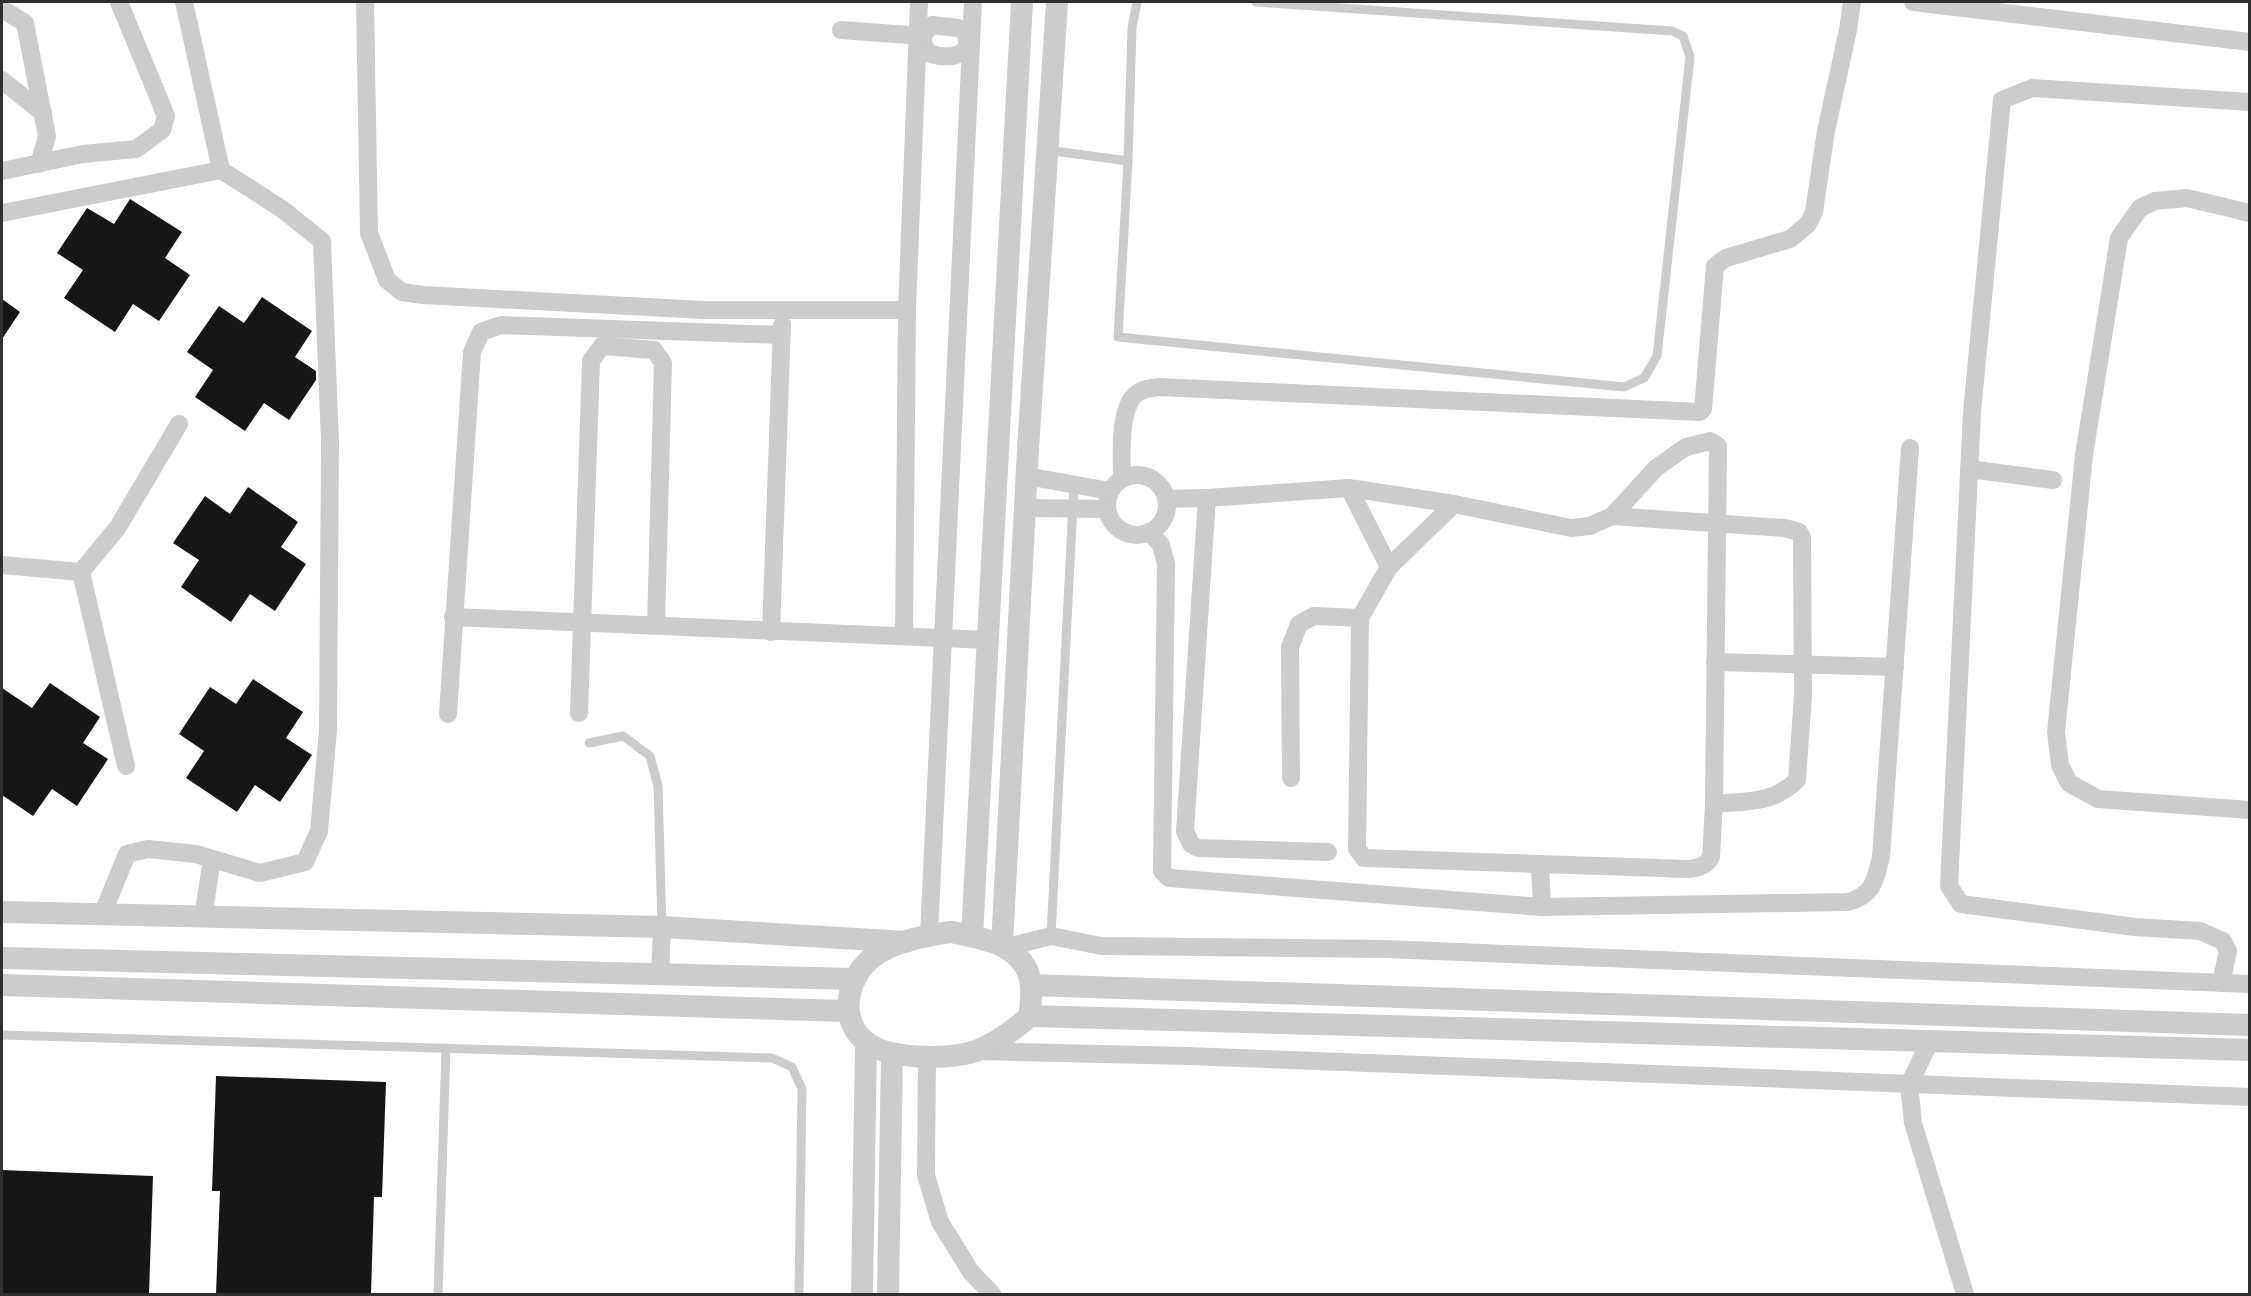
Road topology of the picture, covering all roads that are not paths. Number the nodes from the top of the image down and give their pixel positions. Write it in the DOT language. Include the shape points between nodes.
graph roads {
  1 [pos="119,2"];
  2 [pos="184,2"];
  3 [pos="366,2"];
  4 [pos="919,2"];
  5 [pos="973,2"];
  6 [pos="1022,2"];
  7 [pos="1057,2"];
  8 [pos="1137,2"];
  9 [pos="1256,2"];
  10 [pos="1851,2"];
  11 [pos="1913,2"];
  12 [pos="1960,4"];
  13 [pos="2,9"];
  14 [pos="841,30"];
  15 [pos="919,36"];
  16 [pos="2250,42"];
  17 [pos="970,44"];
  18 [pos="2,80"];
  19 [pos="2250,102"];
  20 [pos="1016,112"];
  21 [pos="43,113"];
  22 [pos="1050,118"];
  23 [pos="1047,150"];
  24 [pos="1128,161"];
  25 [pos="39,164"];
  26 [pos="220,170"];
  27 [pos="2,171"];
  28 [pos="2,213"];
  29 [pos="2250,213"];
  30 [pos="907,310"];
  31 [pos="783,311"];
  32 [pos="780,335"];
  33 [pos="1692,413"];
  34 [pos="179,424"];
  35 [pos="1695,445"];
  36 [pos="1910,448"];
  37 [pos="1969,469"];
  38 [pos="1026,476"];
  39 [pos="2053,480"];
  40 [pos="1074,484"];
  41 [pos="1349,488"];
  42 [pos="1113,493"];
  43 [pos="1207,498"];
  44 [pos="1166,499"];
  45 [pos="1454,504"];
  46 [pos="1025,508"];
  47 [pos="1073,508"];
  48 [pos="1612,516"];
  49 [pos="1718,525"];
  50 [pos="1149,532"];
  51 [pos="2,565"];
  52 [pos="1389,567"];
  53 [pos="81,572"];
  54 [pos="453,617"];
  55 [pos="1360,618"];
  56 [pos="581,621"];
  57 [pos="656,625"];
  58 [pos="771,632"];
  59 [pos="904,635"];
  60 [pos="944,638"];
  61 [pos="988,640"];
  62 [pos="1714,662"];
  63 [pos="1804,664"];
  64 [pos="1894,666"];
  65 [pos="579,713"];
  66 [pos="448,714"];
  67 [pos="589,743"];
  68 [pos="126,766"];
  69 [pos="1291,778"];
  70 [pos="1714,804"];
  71 [pos="2250,810"];
  72 [pos="1328,852"];
  73 [pos="212,859"];
  74 [pos="1540,865"];
  75 [pos="1542,907"];
  76 [pos="2,912"];
  77 [pos="102,915"];
  78 [pos="203,917"];
  79 [pos="662,927"];
  80 [pos="929,934"];
  81 [pos="972,936"];
  82 [pos="1051,936"];
  83 [pos="906,942"];
  84 [pos="1005,946"];
  85 [pos="2,958"];
  86 [pos="660,975"];
  87 [pos="855,980"];
  88 [pos="2221,983"];
  89 [pos="2250,984"];
  90 [pos="2,985"];
  91 [pos="1031,985"];
  92 [pos="848,1011"];
  93 [pos="1030,1016"];
  94 [pos="2250,1025"];
  95 [pos="2,1035"];
  96 [pos="1930,1041"];
  97 [pos="866,1042"];
  98 [pos="446,1049"];
  99 [pos="2250,1050"];
  100 [pos="976,1051"];
  101 [pos="892,1053"];
  102 [pos="927,1056"];
  103 [pos="1909,1085"];
  104 [pos="2250,1097"];
  105 [pos="438,1294"];
  106 [pos="799,1294"];
  107 [pos="862,1294"];
  108 [pos="888,1294"];
  109 [pos="992,1294"];
  110 [pos="1965,1294"];
  1 -- 25 [label="street" via="166,116 162,130 136,150 83,154"];
  2 -- 26 [label="street"];
  3 -- 31 [label="street" via="369,233 387,280 402,292"];
  4 -- 15 [label="street"];
  5 -- 17 [label="street"];
  6 -- 20 [label="street"];
  7 -- 22 [label="street"];
  8 -- 24 [label="lane" via="1132,28"];
  9 -- 24 [label="lane" via="1672,31 1683,36 1690,57 1657,356 1644,378 1624,387 1118,336"];
  10 -- 33 [label="street" via="1814,212 1798,236 1726,258 1715,266 1702,409"];
  11 -- 12 [label="street"];
  12 -- 16 [label="street"];
  13 -- 21 [label="street" via="25,23"];
  14 -- 15 [label="street"];
  15 -- 17 [label="street" via="932,25 958,27"];
  15 -- 17 [label="street" via="934,55 958,55"];
  15 -- 30 [label="street"];
  17 -- 60 [label="street"];
  18 -- 21 [label="street"];
  19 -- 37 [label="street" via="2032,88 2002,100"];
  20 -- 22 [label="street"];
  20 -- 61 [label="street"];
  21 -- 25 [label="street" via="47,136"];
  22 -- 23 [label="street"];
  23 -- 24 [label="lane"];
  23 -- 38 [label="street"];
  25 -- 27 [label="street"];
  26 -- 28 [label="street"];
  26 -- 73 [label="street" via="282,209 322,241 330,442 328,730 319,831 305,862 260,873"];
  29 -- 71 [label="street" via="2187,198 2155,201 2140,208 2119,238 2084,454 2056,732 2060,765 2069,783 2098,799"];
  30 -- 31 [label="street"];
  30 -- 59 [label="street"];
  31 -- 32 [label="street"];
  32 -- 54 [label="street" via="501,325 481,332 472,352"];
  32 -- 58 [label="street"];
  33 -- 35 [label="street"];
  33 -- 42 [label="street" via="1159,387 1141,391 1131,399 1125,413"];
  34 -- 53 [label="street" via="118,527"];
  35 -- 48 [label="street" via="1656,468"];
  35 -- 49 [label="street" via="1714,441 1718,446"];
  36 -- 64 [label="street"];
  37 -- 39 [label="street"];
  37 -- 88 [label="street" via="1949,886 1961,904 2135,927 2200,931 2223,941 2228,951"];
  38 -- 40 [label="street"];
  38 -- 46 [label="street"];
  40 -- 42 [label="street"];
  40 -- 47 [label="lane"];
  41 -- 43 [label="street"];
  41 -- 45 [label="street"];
  41 -- 52 [label="street"];
  42 -- 44 [label="street" via="1130,476 1149,477"];
  42 -- 47 [label="street"];
  42 -- 50 [label="street" via="1110,518 1123,531"];
  43 -- 44 [label="street"];
  43 -- 72 [label="street" via="1186,838 1198,848"];
  44 -- 50 [label="street" via="1164,518"];
  45 -- 48 [label="street" via="1571,528 1590,526"];
  45 -- 52 [label="street"];
  46 -- 47 [label="street"];
  46 -- 84 [label="street"];
  47 -- 82 [label="lane"];
  48 -- 49 [label="street"];
  49 -- 62 [label="street"];
  49 -- 63 [label="street" via="1799,532"];
  50 -- 75 [label="street" via="1161,545 1166,564 1162,871 1165,875 1173,880"];
  51 -- 53 [label="street"];
  52 -- 55 [label="street"];
  53 -- 68 [label="street"];
  54 -- 56 [label="street"];
  54 -- 66 [label="street"];
  55 -- 69 [label="street" via="1314,615 1299,624 1295,633 1290,647"];
  55 -- 74 [label="street" via="1359,854 1368,858"];
  56 -- 57 [label="street"];
  56 -- 57 [label="street" via="591,361 602,346 654,350 663,363"];
  56 -- 65 [label="street"];
  57 -- 58 [label="street"];
  58 -- 59 [label="street"];
  59 -- 60 [label="street"];
  60 -- 61 [label="street"];
  60 -- 80 [label="street"];
  61 -- 81 [label="street"];
  62 -- 63 [label="street"];
  62 -- 70 [label="street"];
  63 -- 64 [label="street"];
  63 -- 70 [label="street" via="1797,780 1784,792 1767,799"];
  64 -- 75 [label="street" via="1881,857 1870,890 1861,899 1822,903"];
  67 -- 79 [label="lane" via="623,736 650,756 658,786"];
  70 -- 74 [label="street" via="1711,857 1701,868"];
  73 -- 77 [label="street" via="148,849 127,854"];
  73 -- 78 [label="street"];
  74 -- 75 [label="street"];
  76 -- 77 [label="street"];
  77 -- 78 [label="street"];
  78 -- 79 [label="street"];
  79 -- 83 [label="street"];
  79 -- 86 [label="street"];
  80 -- 81 [label="street" via="951,932"];
  80 -- 83 [label="street"];
  81 -- 84 [label="street"];
  82 -- 84 [label="street"];
  82 -- 88 [label="street" via="1101,946 1385,949"];
  83 -- 87 [label="street" via="873,957"];
  84 -- 91 [label="street" via="1023,964"];
  85 -- 86 [label="street"];
  86 -- 87 [label="street"];
  87 -- 92 [label="street"];
  88 -- 89 [label="street"];
  90 -- 92 [label="street"];
  91 -- 93 [label="street"];
  91 -- 94 [label="street"];
  92 -- 97 [label="street" via="854,1029"];
  93 -- 96 [label="street"];
  93 -- 100 [label="street" via="1011,1033"];
  95 -- 98 [label="lane"];
  96 -- 99 [label="street"];
  96 -- 103 [label="street"];
  97 -- 101 [label="street"];
  97 -- 107 [label="street"];
  98 -- 105 [label="lane"];
  98 -- 106 [label="lane" via="771,1058 792,1067 802,1089"];
  100 -- 102 [label="street"];
  100 -- 103 [label="street"];
  101 -- 102 [label="street"];
  101 -- 108 [label="street"];
  102 -- 109 [label="street" via="926,1175 940,1222 971,1272"];
  103 -- 104 [label="street"];
  103 -- 110 [label="street" via="1913,1123"];
}
